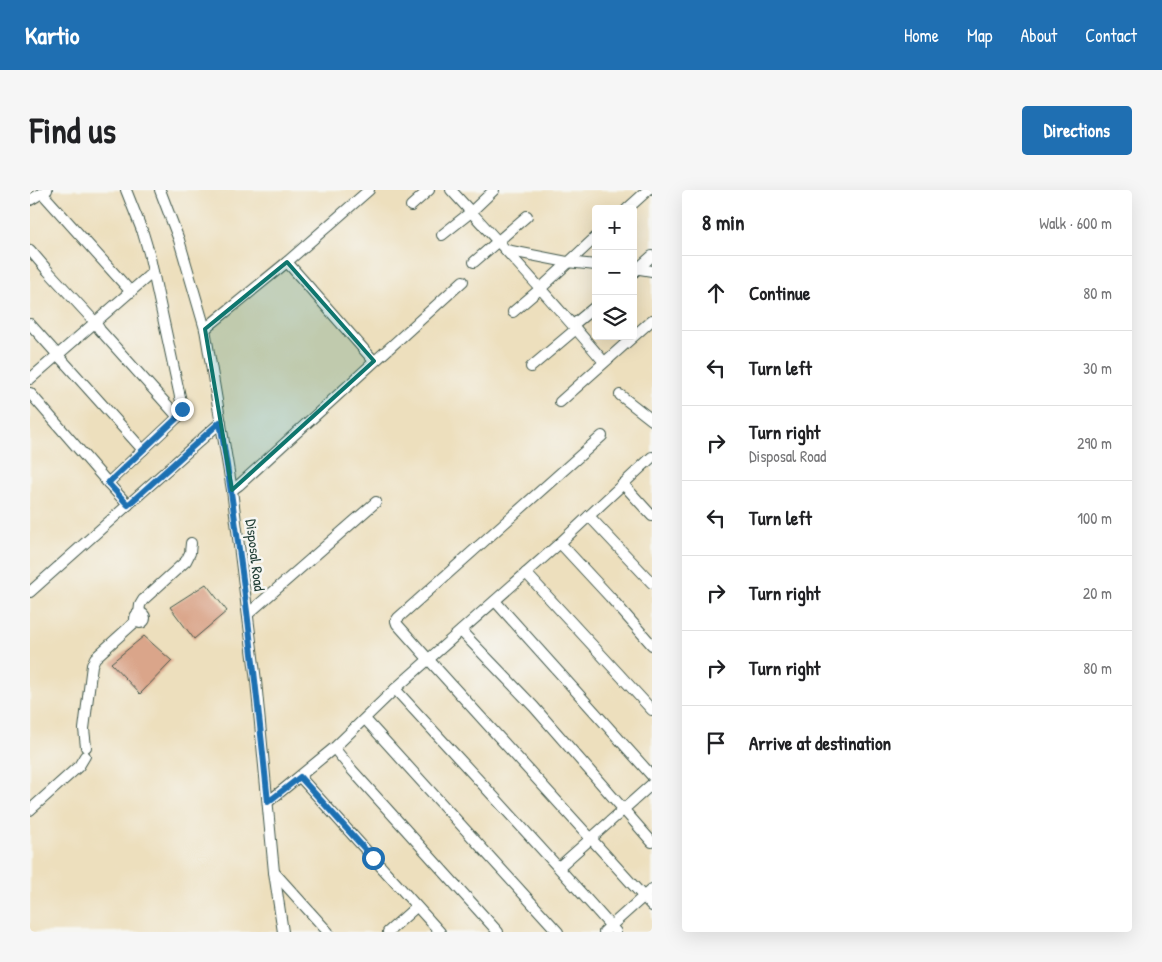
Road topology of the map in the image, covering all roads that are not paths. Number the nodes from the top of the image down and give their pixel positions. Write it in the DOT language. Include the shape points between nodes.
graph roads {
  1 [pos="126,190"];
  2 [pos="160,190"];
  3 [pos="369,190"];
  4 [pos="429,190"];
  5 [pos="451,190"];
  6 [pos="494,190"];
  7 [pos="648,190"];
  8 [pos="45,192"];
  9 [pos="30,200"];
  10 [pos="631,205"];
  11 [pos="411,206"];
  12 [pos="470,212"];
  13 [pos="527,216"];
  14 [pos="442,235"];
  15 [pos="592,240"];
  16 [pos="498,242"];
  17 [pos="30,250"];
  18 [pos="506,250"];
  19 [pos="652,256"];
  20 [pos="287,262"];
  21 [pos="474,262"];
  22 [pos="567,262"];
  23 [pos="592,265"];
  24 [pos="637,268"];
  25 [pos="637,270"];
  26 [pos="652,271"];
  27 [pos="153,272"];
  28 [pos="463,281"];
  29 [pos="540,289"];
  30 [pos="131,292"];
  31 [pos="592,310"];
  32 [pos="513,312"];
  33 [pos="652,320"];
  34 [pos="95,322"];
  35 [pos="30,324"];
  36 [pos="574,327"];
  37 [pos="205,329"];
  38 [pos="57,355"];
  39 [pos="374,361"];
  40 [pos="604,362"];
  41 [pos="531,367"];
  42 [pos="30,379"];
  43 [pos="30,393"];
  44 [pos="620,395"];
  45 [pos="560,402"];
  46 [pos="178,417"];
  47 [pos="652,420"];
  48 [pos="220,422"];
  49 [pos="602,436"];
  50 [pos="143,450"];
  51 [pos="652,457"];
  52 [pos="108,483"];
  53 [pos="623,484"];
  54 [pos="232,490"];
  55 [pos="376,502"];
  56 [pos="128,505"];
  57 [pos="589,516"];
  58 [pos="652,516"];
  59 [pos="191,543"];
  60 [pos="560,543"];
  61 [pos="526,573"];
  62 [pos="652,583"];
  63 [pos="30,592"];
  64 [pos="495,600"];
  65 [pos="248,614"];
  66 [pos="462,631"];
  67 [pos="652,645"];
  68 [pos="429,660"];
  69 [pos="395,689"];
  70 [pos="652,710"];
  71 [pos="365,719"];
  72 [pos="334,748"];
  73 [pos="652,776"];
  74 [pos="300,777"];
  75 [pos="652,784"];
  76 [pos="268,802"];
  77 [pos="623,809"];
  78 [pos="30,810"];
  79 [pos="590,839"];
  80 [pos="652,842"];
  81 [pos="559,867"];
  82 [pos="274,872"];
  83 [pos="652,889"];
  84 [pos="644,897"];
  85 [pos="652,906"];
  86 [pos="416,907"];
  87 [pos="610,930"];
  88 [pos="284,932"];
  89 [pos="328,932"];
  90 [pos="388,932"];
  91 [pos="440,932"];
  92 [pos="498,932"];
  93 [pos="558,932"];
  1 -- 27 [label="street" via="143,233"];
  2 -- 37 [label="street, Disposal Road" via="179,240"];
  3 -- 20 [label="street"];
  4 -- 11 [label="street"];
  5 -- 12 [label="street"];
  6 -- 12 [label="street"];
  7 -- 10 [label="street"];
  8 -- 9 [label="street"];
  8 -- 30 [label="street"];
  12 -- 14 [label="street"];
  12 -- 16 [label="street"];
  13 -- 16 [label="street"];
  15 -- 22 [label="street"];
  16 -- 18 [label="street"];
  16 -- 21 [label="street"];
  17 -- 34 [label="street"];
  18 -- 22 [label="street"];
  18 -- 29 [label="street"];
  19 -- 24 [label="street"];
  20 -- 37 [label="street"];
  20 -- 39 [label="street"];
  22 -- 23 [label="street"];
  22 -- 29 [label="street"];
  25 -- 26 [label="street"];
  27 -- 30 [label="street"];
  27 -- 46 [label="street" via="182,406"];
  28 -- 39 [label="street"];
  29 -- 32 [label="street"];
  29 -- 36 [label="street"];
  30 -- 34 [label="street"];
  31 -- 36 [label="street"];
  33 -- 40 [label="street"];
  34 -- 38 [label="street"];
  34 -- 46 [label="street"];
  35 -- 38 [label="street"];
  36 -- 40 [label="street"];
  36 -- 41 [label="street"];
  37 -- 48 [label="street, Disposal Road"];
  38 -- 42 [label="street"];
  38 -- 50 [label="street"];
  39 -- 54 [label="street"];
  40 -- 45 [label="street"];
  43 -- 52 [label="street"];
  44 -- 47 [label="street"];
  46 -- 50 [label="street"];
  48 -- 54 [label="street, Disposal Road"];
  48 -- 56 [label="street"];
  49 -- 68 [label="street" via="398,618 397,624"];
  50 -- 52 [label="street"];
  51 -- 53 [label="street"];
  52 -- 56 [label="street"];
  53 -- 57 [label="street"];
  53 -- 58 [label="street"];
  54 -- 65 [label="street, Disposal Road"];
  55 -- 65 [label="street"];
  56 -- 63 [label="street"];
  57 -- 60 [label="street"];
  57 -- 62 [label="street"];
  59 -- 78 [label="street" via="186,561 143,600 137,617 95,658 84,729 86,752 79,766"];
  60 -- 61 [label="street"];
  60 -- 67 [label="street"];
  61 -- 64 [label="street"];
  61 -- 70 [label="street"];
  64 -- 66 [label="street"];
  64 -- 73 [label="street"];
  65 -- 76 [label="street, Disposal Road"];
  66 -- 68 [label="street"];
  66 -- 77 [label="street"];
  68 -- 69 [label="street"];
  68 -- 79 [label="street"];
  69 -- 71 [label="street"];
  69 -- 81 [label="street"];
  71 -- 72 [label="street"];
  71 -- 93 [label="street"];
  72 -- 74 [label="street"];
  72 -- 92 [label="street"];
  74 -- 76 [label="street"];
  74 -- 86 [label="street"];
  75 -- 77 [label="street"];
  76 -- 82 [label="street, Disposal Road"];
  77 -- 79 [label="street"];
  77 -- 80 [label="street"];
  79 -- 81 [label="street"];
  79 -- 84 [label="street"];
  81 -- 87 [label="street"];
  82 -- 88 [label="street, Disposal Road"];
  82 -- 89 [label="street"];
  83 -- 84 [label="street"];
  84 -- 85 [label="street"];
  84 -- 87 [label="street"];
  86 -- 90 [label="street"];
  86 -- 91 [label="street"];
}
